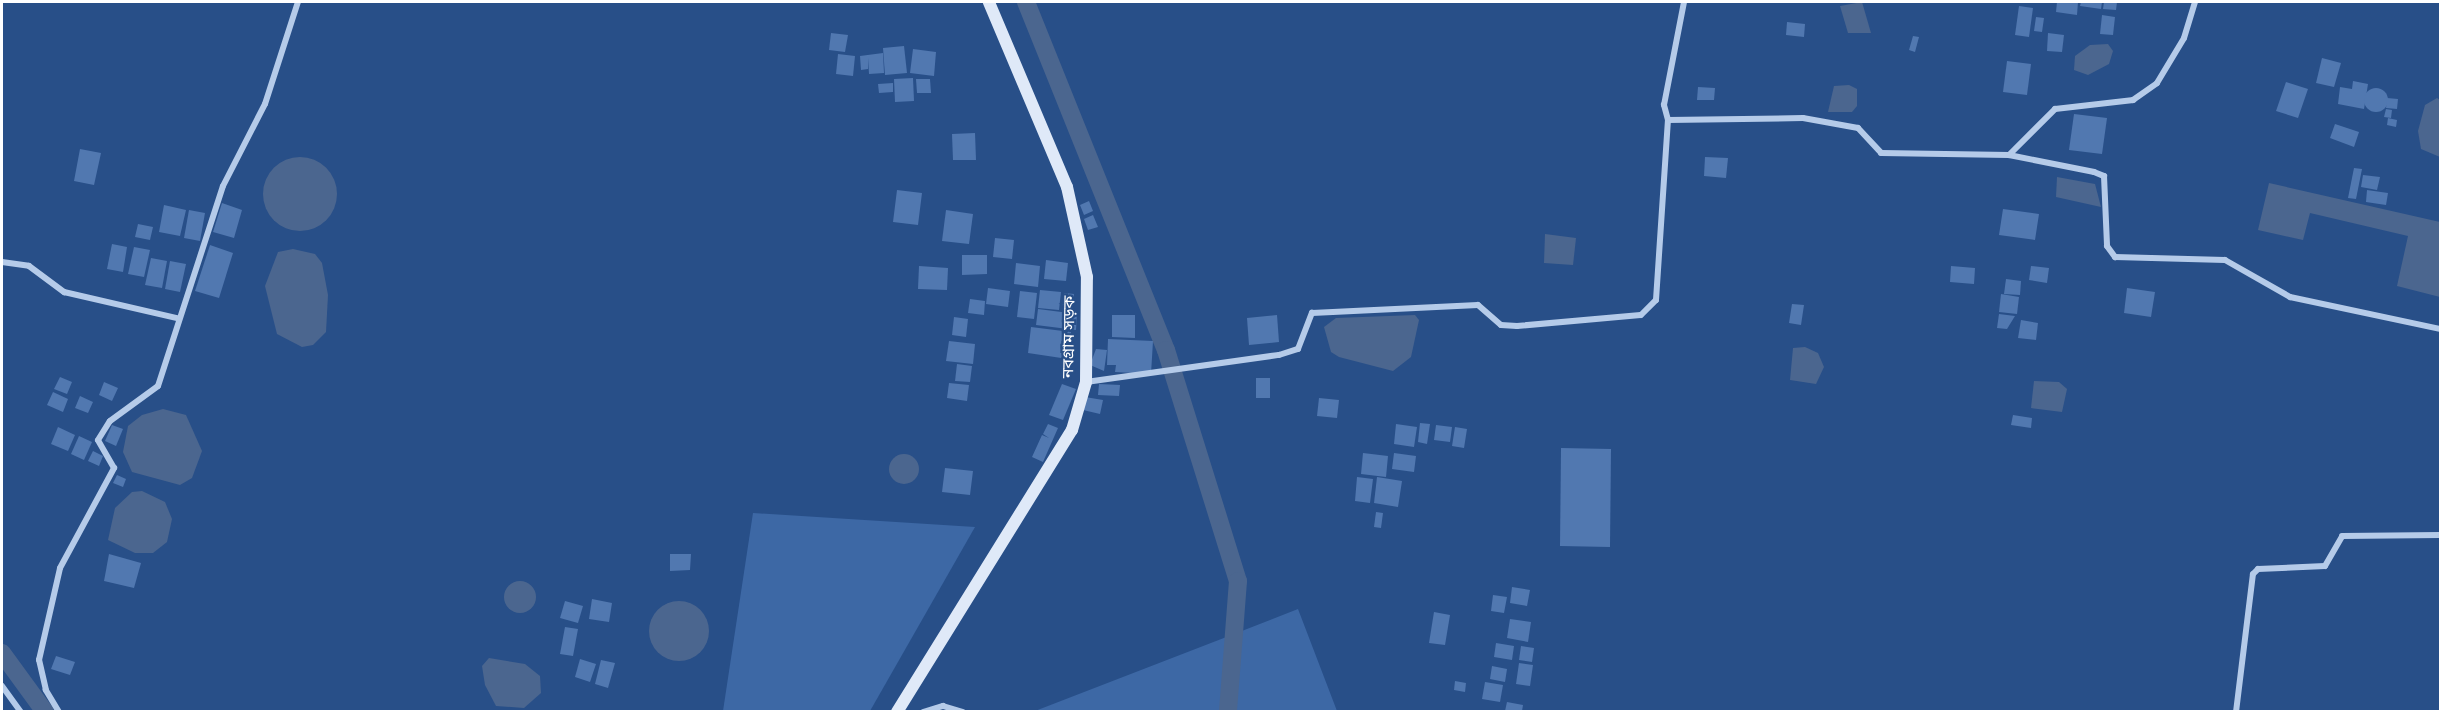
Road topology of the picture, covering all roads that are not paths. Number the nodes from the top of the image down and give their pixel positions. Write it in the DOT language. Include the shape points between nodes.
graph roads {
  1 [pos="298,2"];
  2 [pos="989,2"];
  3 [pos="1684,2"];
  4 [pos="2195,2"];
  5 [pos="1668,120"];
  6 [pos="2009,155"];
  7 [pos="2,262"];
  8 [pos="177,318"];
  9 [pos="2440,329"];
  10 [pos="1086,382"];
  11 [pos="2440,535"];
  12 [pos="2,686"];
  13 [pos="902,710"];
  14 [pos="21,711"];
  15 [pos="59,711"];
  16 [pos="923,711"];
  17 [pos="963,711"];
  18 [pos="2236,711"];
  1 -- 8 [label="street" via="265,104 223,186"];
  2 -- 10 [label="main road, নবগ্রাম সড়ক" via="1067,187 1087,277"];
  3 -- 5 [label="street" via="1664,105"];
  4 -- 6 [label="street" via="2184,38 2157,83 2133,100 2055,109"];
  5 -- 6 [label="street" via="1803,118 1858,128 1881,153"];
  5 -- 10 [label="street" via="1656,300 1641,315 1517,326 1501,325 1478,305 1312,313 1298,349 1161,375"];
  6 -- 9 [label="street" via="2104,176 2107,246 2115,257 2225,260 2290,297"];
  7 -- 8 [label="street" via="29,266 64,292"];
  8 -- 15 [label="street" via="158,386 110,421 98,440 114,468 60,568 39,660 46,690"];
  10 -- 13 [label="main road, নবগ্রাম সড়ক" via="1072,430"];
  11 -- 18 [label="street" via="2342,536 2325,566 2258,569 2253,574"];
  12 -- 14 [label="street"];
  16 -- 17 [label="street" via="943,706"];
}
